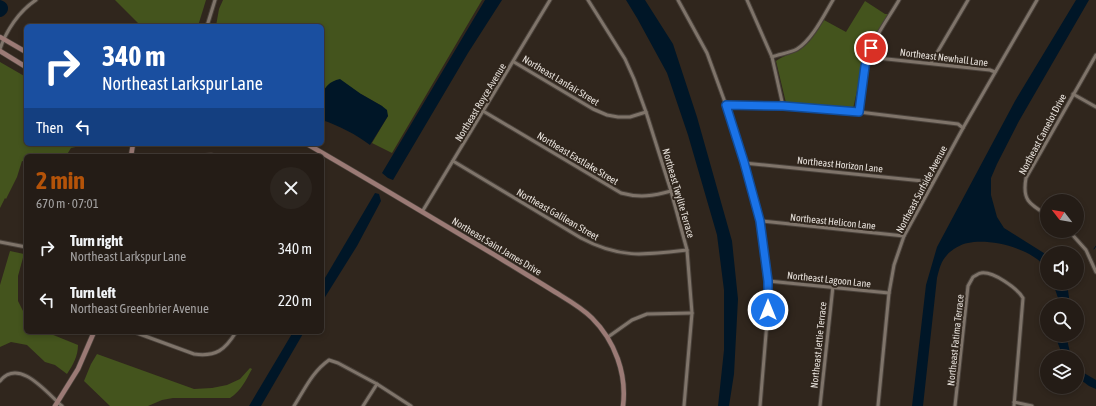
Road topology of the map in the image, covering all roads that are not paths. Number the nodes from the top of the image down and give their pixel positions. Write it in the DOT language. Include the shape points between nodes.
graph roads {
  1 [pos="36,0"];
  2 [pos="215,0"];
  3 [pos="550,0"];
  4 [pos="588,0"];
  5 [pos="678,0"];
  6 [pos="833,0"];
  7 [pos="899,0"];
  8 [pos="968,0"];
  9 [pos="1037,0"];
  10 [pos="749,1"];
  11 [pos="208,24"];
  12 [pos="2,38"];
  13 [pos="0,50"];
  14 [pos="24,51"];
  15 [pos="1096,55"];
  16 [pos="772,57"];
  17 [pos="868,57"];
  18 [pos="514,62"];
  19 [pos="931,63"];
  20 [pos="24,65"];
  21 [pos="995,72"];
  22 [pos="1073,94"];
  23 [pos="726,105"];
  24 [pos="783,106"];
  25 [pos="1096,107"];
  26 [pos="483,111"];
  27 [pos="646,112"];
  28 [pos="859,112"];
  29 [pos="963,128"];
  30 [pos="311,146"];
  31 [pos="454,161"];
  32 [pos="744,162"];
  33 [pos="934,182"];
  34 [pos="671,191"];
  35 [pos="1040,210"];
  36 [pos="422,212"];
  37 [pos="760,221"];
  38 [pos="904,236"];
  39 [pos="1075,238"];
  40 [pos="0,242"];
  41 [pos="24,247"];
  42 [pos="687,250"];
  43 [pos="1096,272"];
  44 [pos="768,281"];
  45 [pos="833,286"];
  46 [pos="889,293"];
  47 [pos="692,313"];
  48 [pos="93,334"];
  49 [pos="139,334"];
  50 [pos="235,334"];
  51 [pos="608,338"];
  52 [pos="0,380"];
  53 [pos="377,384"];
  54 [pos="1014,402"];
  55 [pos="58,405"];
  56 [pos="294,406"];
  57 [pos="363,406"];
  58 [pos="411,406"];
  59 [pos="623,406"];
  60 [pos="684,406"];
  61 [pos="760,406"];
  62 [pos="820,406"];
  63 [pos="878,406"];
  64 [pos="955,406"];
  65 [pos="1014,406"];
  66 [pos="1032,406"];
  1 -- 12 [label="street" via="20,14"];
  2 -- 11 [label="street"];
  3 -- 18 [label="street, Northeast Royce Avenue"];
  4 -- 27 [label="street, Northeast Twylite Terrace" via="625,59"];
  5 -- 23 [label="street" via="707,53"];
  6 -- 16 [label="street" via="816,29 804,43 797,49"];
  7 -- 17 [label="street" via="877,36"];
  8 -- 19 [label="street"];
  9 -- 21 [label="street, Northeast Surfside Avenue"];
  10 -- 16 [label="street"];
  12 -- 13 [label="street"];
  12 -- 14 [label="main road"];
  13 -- 20 [label="main road"];
  15 -- 22 [label="street, Northeast Camelot Drive"];
  16 -- 24 [label="street"];
  17 -- 19 [label="street, Northeast Newhall Lane"];
  17 -- 28 [label="street"];
  18 -- 26 [label="street, Northeast Royce Avenue"];
  18 -- 27 [label="street, Northeast Lanfair Street" via="607,116 630,117"];
  19 -- 21 [label="street, Northeast Newhall Lane"];
  21 -- 29 [label="street, Northeast Surfside Avenue"];
  22 -- 25 [label="street"];
  22 -- 35 [label="street, Northeast Camelot Drive" via="1026,178 1024,190 1029,202"];
  23 -- 24 [label="street"];
  23 -- 32 [label="street"];
  24 -- 28 [label="street"];
  26 -- 31 [label="street, Northeast Royce Avenue"];
  26 -- 34 [label="street, Northeast Eastlake Street" via="621,193 641,197"];
  27 -- 34 [label="street, Northeast Twylite Terrace"];
  28 -- 29 [label="street" via="958,124"];
  29 -- 33 [label="street, Northeast Surfside Avenue"];
  30 -- 36 [label="main road, Northeast Saint James Drive"];
  31 -- 36 [label="street, Northeast Royce Avenue"];
  31 -- 42 [label="street, Northeast Galilean Street" via="602,248 635,255"];
  32 -- 33 [label="street, Northeast Horizon Lane"];
  32 -- 37 [label="street"];
  33 -- 38 [label="street, Northeast Surfside Avenue"];
  34 -- 42 [label="street, Northeast Twylite Terrace"];
  36 -- 51 [label="main road, Northeast Saint James Drive" via="571,301 592,318"];
  37 -- 38 [label="street, Northeast Helicon Lane"];
  37 -- 44 [label="street"];
  38 -- 46 [label="street, Northeast Surfside Avenue" via="894,265"];
  39 -- 43 [label="street" via="1086,250"];
  40 -- 41 [label="street"];
  42 -- 47 [label="street, Northeast Twylite Terrace"];
  44 -- 45 [label="street, Northeast Lagoon Lane"];
  44 -- 61 [label="street"];
  45 -- 46 [label="street, Northeast Lagoon Lane"];
  45 -- 62 [label="street, Northeast Jettie Terrace"];
  46 -- 63 [label="street, Northeast Surfside Avenue"];
  47 -- 51 [label="street" via="641,315"];
  47 -- 60 [label="street, Northeast Twylite Terrace"];
  48 -- 55 [label="main road"];
  49 -- 50 [label="street" via="203,355 225,348"];
  51 -- 59 [label="main road, Northeast Saint James Drive" via="622,373"];
  52 -- 55 [label="street" via="12,372 22,373 33,379"];
  53 -- 56 [label="street" via="329,360 313,374"];
  53 -- 57 [label="street"];
  53 -- 58 [label="street"];
  54 -- 64 [label="street, Northeast Fatima Terrace" via="1023,298 1016,289 994,276 982,273 973,277 968,286"];
  54 -- 65 [label="street"];
  54 -- 66 [label="street"];
}
